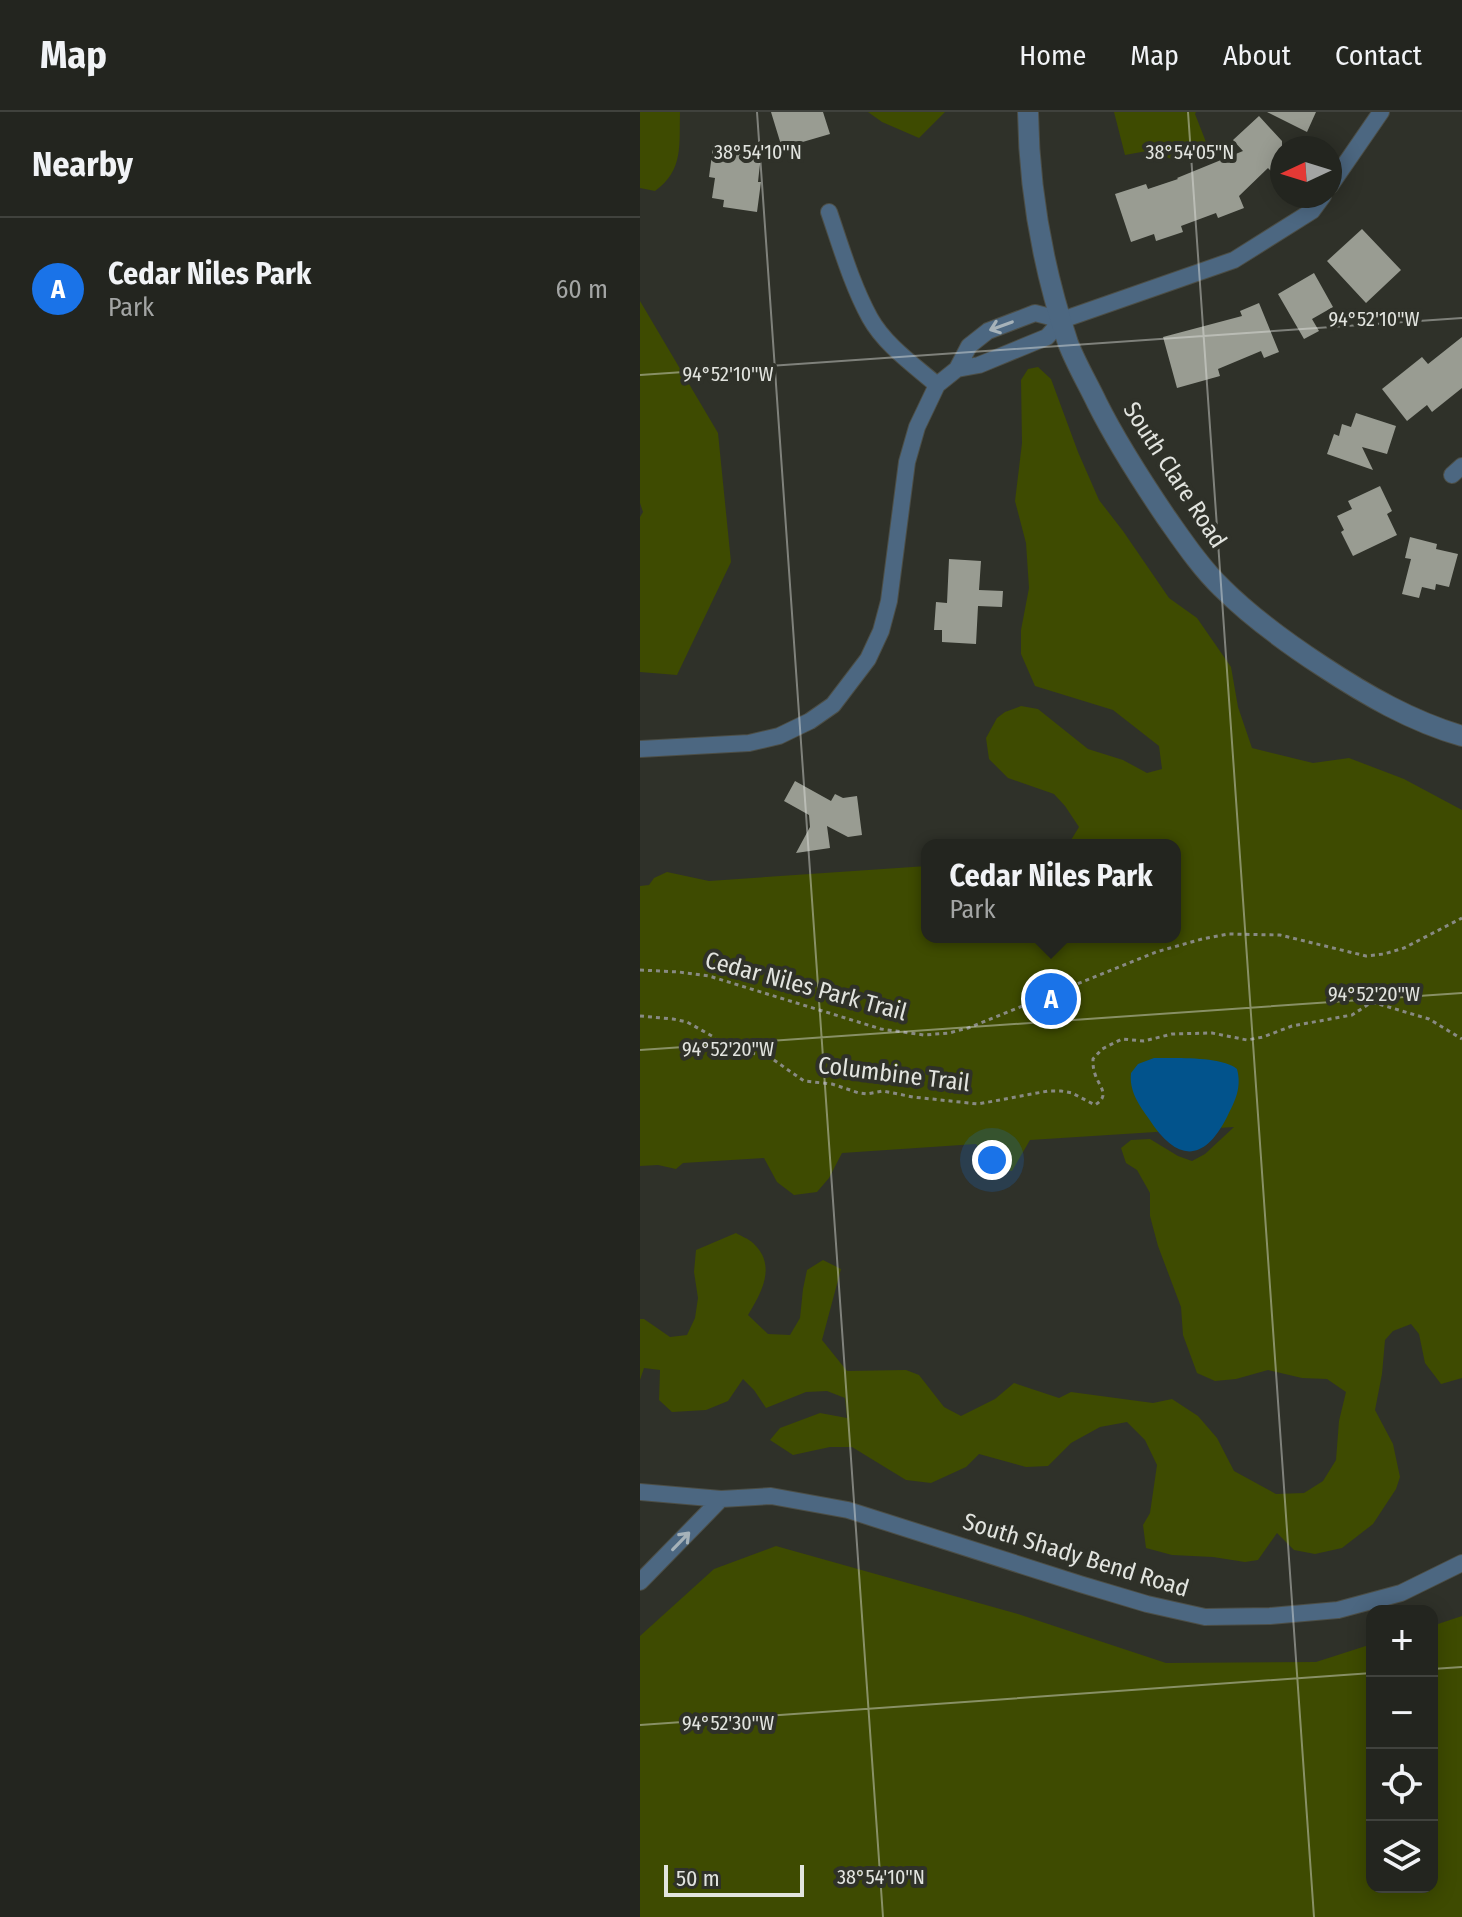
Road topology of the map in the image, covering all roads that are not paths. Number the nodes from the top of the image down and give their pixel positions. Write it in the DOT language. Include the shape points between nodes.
graph roads {
  1 [pos="1028,112"];
  2 [pos="1381,112"];
  3 [pos="1342,169"];
  4 [pos="1314,208"];
  5 [pos="829,212"];
  6 [pos="1062,320"];
  7 [pos="957,369"];
  8 [pos="937,385"];
  9 [pos="1462,736"];
  10 [pos="640,749"];
  11 [pos="640,1492"];
  12 [pos="721,1499"];
  13 [pos="1462,1563"];
  14 [pos="640,1582"];
  1 -- 6 [label="street, South Clare Road" via="1038,229"];
  2 -- 3 [label="street"];
  4 -- 6 [label="street" via="1234,260"];
  5 -- 8 [label="street" via="871,320"];
  6 -- 7 [label="street" via="1047,337"];
  6 -- 7 [label="street, one-way" via="1035,313 988,331 969,346"];
  6 -- 9 [label="street, South Clare Road" via="1069,345 1139,478 1221,588 1279,638 1370,697"];
  7 -- 8 [label="street"];
  8 -- 10 [label="street" via="907,462 881,631 849,686 833,705 779,736 720,746"];
  11 -- 12 [label="street, South Shady Bend Road"];
  12 -- 13 [label="street, South Shady Bend Road" via="771,1496 848,1510 1147,1604 1205,1617 1338,1610 1401,1593"];
  14 -- 12 [label="street, one-way"];
}
